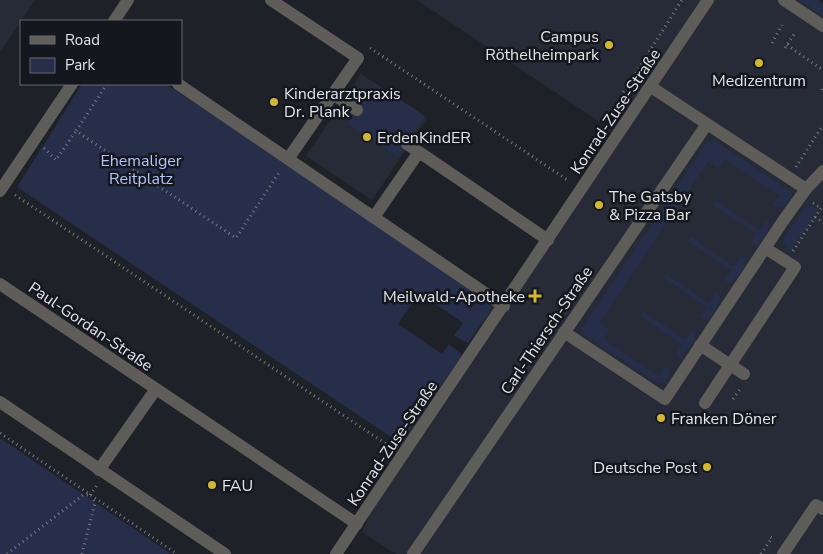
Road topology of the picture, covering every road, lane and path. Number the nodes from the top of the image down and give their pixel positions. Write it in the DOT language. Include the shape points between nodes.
graph roads {
  1 [pos="128,0"];
  2 [pos="271,0"];
  3 [pos="708,0"];
  4 [pos="784,0"];
  5 [pos="115,20"];
  6 [pos="782,25"];
  7 [pos="823,26"];
  8 [pos="795,33"];
  9 [pos="363,43"];
  10 [pos="772,43"];
  11 [pos="823,70"];
  12 [pos="626,84"];
  13 [pos="71,85"];
  14 [pos="106,85"];
  15 [pos="179,85"];
  16 [pos="651,87"];
  17 [pos="624,92"];
  18 [pos="333,94"];
  19 [pos="357,110"];
  20 [pos="707,124"];
  21 [pos="823,125"];
  22 [pos="76,131"];
  23 [pos="33,141"];
  24 [pos="407,144"];
  25 [pos="419,152"];
  26 [pos="286,163"];
  27 [pos="823,171"];
  28 [pos="789,178"];
  29 [pos="1,189"];
  30 [pos="806,189"];
  31 [pos="582,190"];
  32 [pos="374,217"];
  33 [pos="816,217"];
  34 [pos="823,222"];
  35 [pos="548,240"];
  36 [pos="765,248"];
  37 [pos="0,284"];
  38 [pos="504,306"];
  39 [pos="564,332"];
  40 [pos="700,345"];
  41 [pos="744,374"];
  42 [pos="156,389"];
  43 [pos="0,402"];
  44 [pos="705,403"];
  45 [pos="0,433"];
  46 [pos="375,436"];
  47 [pos="99,470"];
  48 [pos="90,495"];
  49 [pos="821,503"];
  50 [pos="357,524"];
  51 [pos="768,536"];
  52 [pos="418,552"];
  53 [pos="7,554"];
  54 [pos="82,554"];
  55 [pos="178,554"];
  56 [pos="225,554"];
  57 [pos="336,554"];
  58 [pos="761,554"];
  59 [pos="783,554"];
  1 -- 5 [label="street"];
  2 -- 18 [label="street" via="358,58"];
  3 -- 16 [label="street, Konrad-Zuse-Straße"];
  4 -- 7 [label="street"];
  6 -- 10 [label="path"];
  8 -- 11 [label="path" via="786,47"];
  9 -- 31 [label="path"];
  12 -- 17 [label="path"];
  13 -- 23 [label="street"];
  14 -- 22 [label="path"];
  15 -- 26 [label="street"];
  16 -- 20 [label="street"];
  16 -- 31 [label="street, Konrad-Zuse-Straße"];
  18 -- 19 [label="street"];
  18 -- 26 [label="street"];
  20 -- 28 [label="street"];
  20 -- 39 [label="street, Carl-Thiersch-Straße"];
  21 -- 28 [label="path"];
  22 -- 23 [label="path" via="56,160"];
  22 -- 26 [label="path" via="236,238"];
  23 -- 29 [label="street"];
  24 -- 25 [label="street"];
  25 -- 32 [label="street"];
  25 -- 35 [label="street"];
  26 -- 32 [label="street"];
  27 -- 30 [label="street"];
  28 -- 30 [label="street"];
  29 -- 46 [label="path"];
  30 -- 36 [label="street"];
  31 -- 35 [label="street, Konrad-Zuse-Straße"];
  32 -- 38 [label="street"];
  33 -- 34 [label="path"];
  35 -- 38 [label="street, Konrad-Zuse-Straße"];
  36 -- 40 [label="street"];
  36 -- 44 [label="street" via="795,267"];
  37 -- 42 [label="street, Paul-Gordan-Straße"];
  38 -- 50 [label="street, Konrad-Zuse-Straße"];
  39 -- 40 [label="street" via="665,399"];
  39 -- 52 [label="street, Carl-Thiersch-Straße"];
  40 -- 41 [label="street"];
  42 -- 47 [label="street, Paul-Gordan-Straße"];
  42 -- 50 [label="street, Konrad-Zuse-Straße"];
  43 -- 47 [label="street"];
  45 -- 48 [label="path"];
  47 -- 56 [label="street"];
  48 -- 53 [label="path" via="83,495"];
  48 -- 54 [label="path" via="95,502"];
  48 -- 55 [label="path"];
  49 -- 59 [label="street"];
  50 -- 57 [label="street, Konrad-Zuse-Straße"];
  51 -- 58 [label="path" via="772,538"];
}
